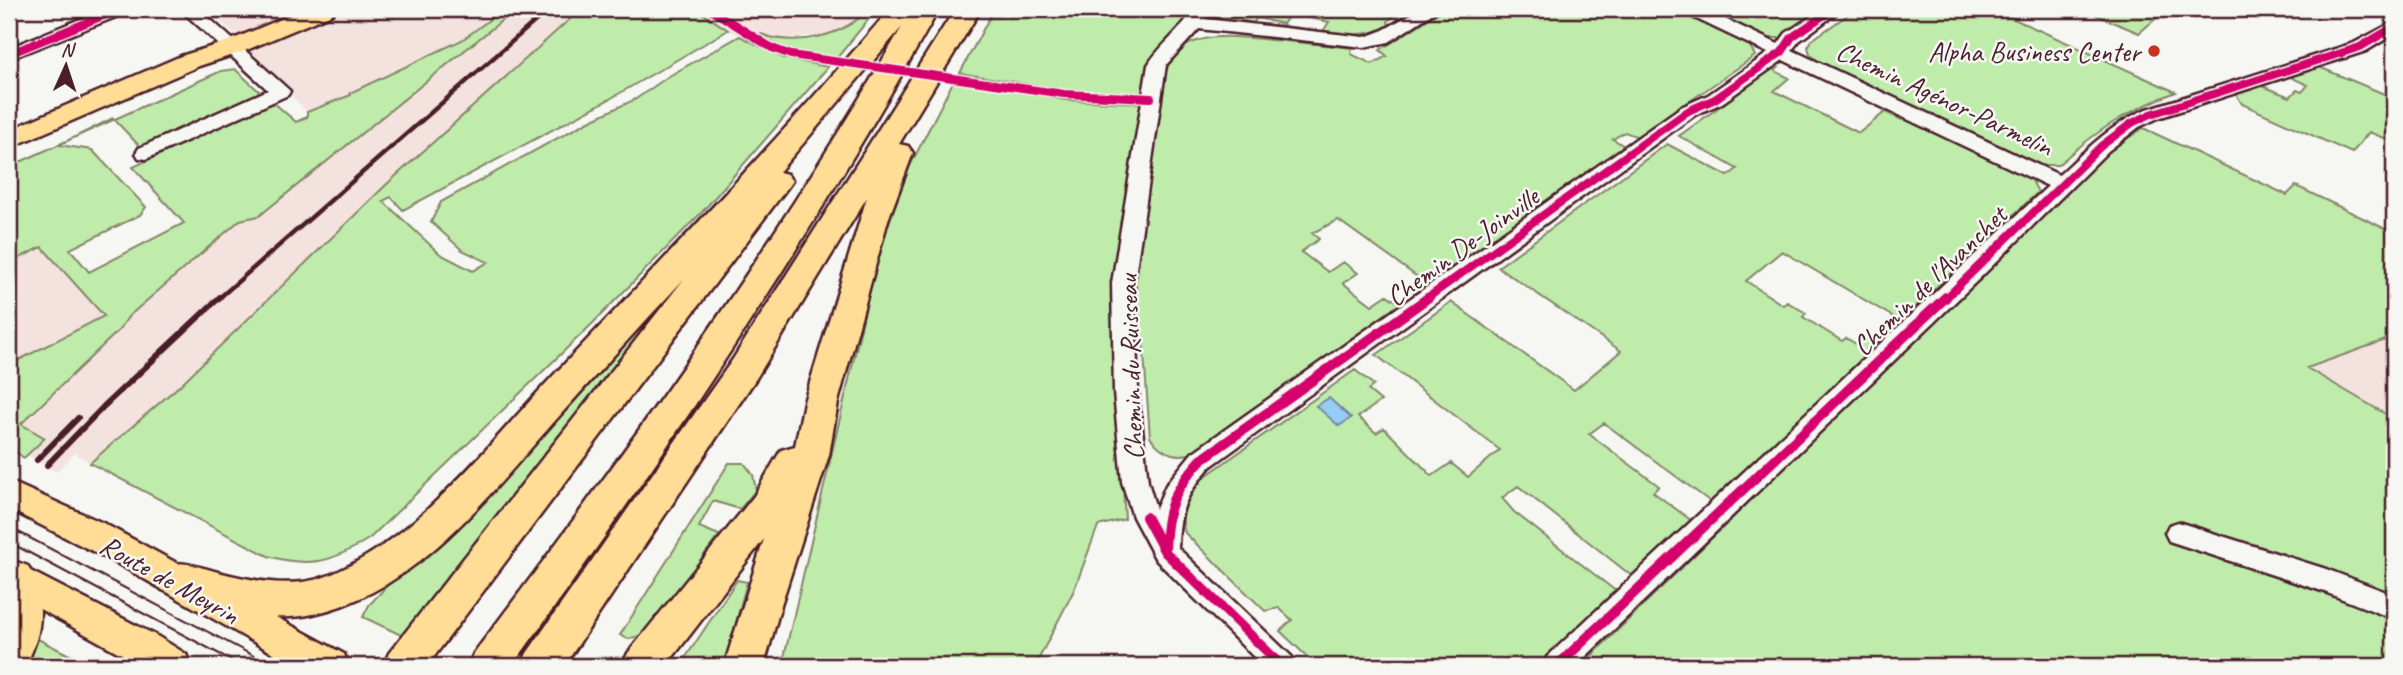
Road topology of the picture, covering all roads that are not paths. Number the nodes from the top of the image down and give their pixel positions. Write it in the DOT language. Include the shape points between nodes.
graph roads {
  1 [pos="120,9"];
  2 [pos="189,9"];
  3 [pos="324,9"];
  4 [pos="904,9"];
  5 [pos="926,9"];
  6 [pos="968,9"];
  7 [pos="1430,9"];
  8 [pos="1690,9"];
  9 [pos="1833,9"];
  10 [pos="1198,16"];
  11 [pos="2394,27"];
  12 [pos="234,47"];
  13 [pos="1782,52"];
  14 [pos="9,54"];
  15 [pos="861,61"];
  16 [pos="932,70"];
  17 [pos="9,140"];
  18 [pos="146,153"];
  19 [pos="9,155"];
  20 [pos="2061,184"];
  21 [pos="821,402"];
  22 [pos="9,477"];
  23 [pos="1135,482"];
  24 [pos="1177,486"];
  25 [pos="21,499"];
  26 [pos="2178,533"];
  27 [pos="1165,552"];
  28 [pos="11,576"];
  29 [pos="176,578"];
  30 [pos="2394,607"];
  31 [pos="9,656"];
  32 [pos="173,666"];
  33 [pos="331,666"];
  34 [pos="403,666"];
  35 [pos="488,666"];
  36 [pos="541,666"];
  37 [pos="642,666"];
  38 [pos="744,666"];
  39 [pos="1282,666"];
  40 [pos="1558,666"];
  1 -- 14 [label="street"];
  2 -- 12 [label="street"];
  3 -- 12 [label="main road"];
  4 -- 15 [label="highway"];
  5 -- 35 [label="highway" via="835,165 745,303"];
  6 -- 16 [label="highway"];
  7 -- 10 [label="street, Chemin du Ruisseau" via="1383,38 1364,42"];
  8 -- 13 [label="street, Chemin Agénor-Parmelin"];
  9 -- 13 [label="street, Chemin De-Joinville" via="1792,37"];
  10 -- 23 [label="street, Chemin du Ruisseau" via="1186,36 1164,52 1157,65 1123,283 1126,392"];
  11 -- 20 [label="street, Chemin de l'Avanchet" via="2360,47 2151,114 2101,146"];
  12 -- 17 [label="main road" via="190,61"];
  12 -- 18 [label="street" via="281,91"];
  12 -- 19 [label="main road" via="199,70"];
  13 -- 20 [label="street, Chemin Agénor-Parmelin"];
  13 -- 24 [label="street, Chemin De-Joinville" via="1679,118 1275,406 1201,460"];
  15 -- 29 [label="highway" via="529,425 388,564 343,588 292,601 259,600"];
  15 -- 34 [label="highway" via="755,212"];
  16 -- 21 [label="highway" via="880,196"];
  16 -- 36 [label="highway" via="745,368"];
  20 -- 40 [label="street, Chemin de l'Avanchet"];
  21 -- 37 [label="highway" via="767,507"];
  21 -- 38 [label="highway" via="811,455"];
  22 -- 25 [label="main road"];
  23 -- 24 [label="street"];
  23 -- 27 [label="street, Chemin du Ruisseau" via="1146,517"];
  24 -- 27 [label="street, Chemin De-Joinville" via="1166,516"];
  25 -- 29 [label="main road, Route de Meyrin"];
  26 -- 30 [label="street"];
  27 -- 39 [label="street, Chemin du Ruisseau"];
  28 -- 31 [label="highway" via="21,594 22,628"];
  28 -- 32 [label="main road"];
  29 -- 33 [label="main road, Route de Meyrin" via="251,625"];
}
